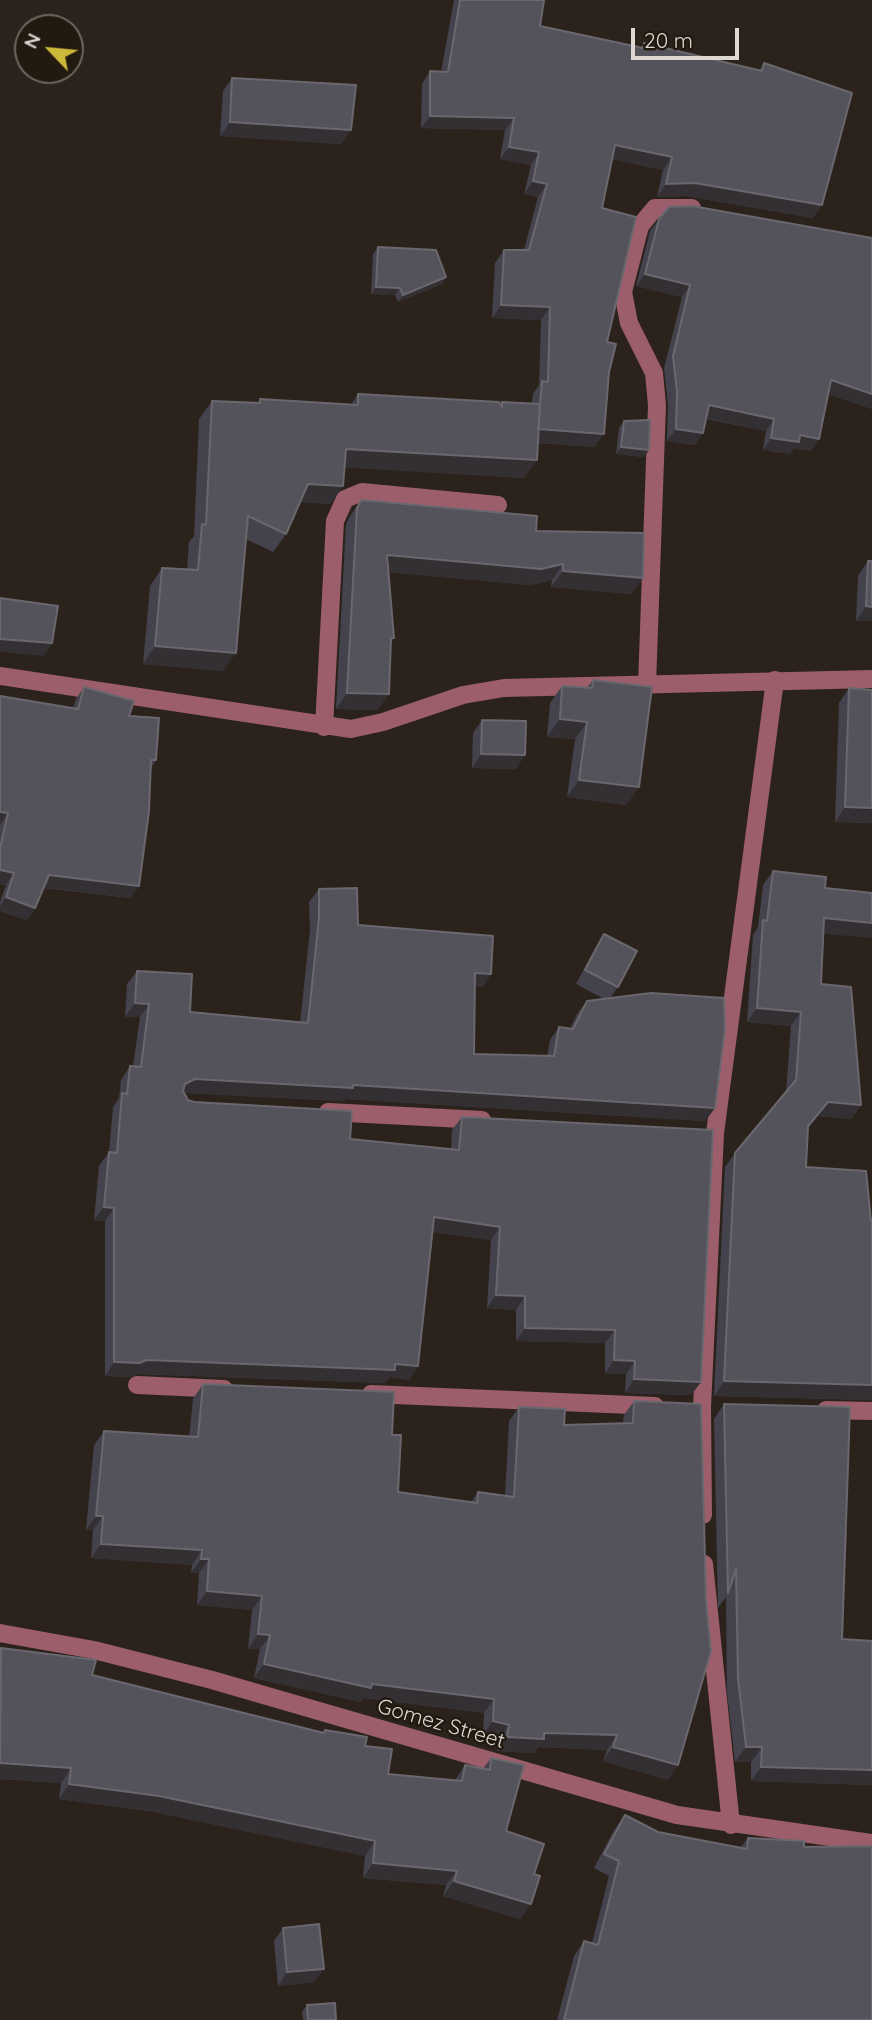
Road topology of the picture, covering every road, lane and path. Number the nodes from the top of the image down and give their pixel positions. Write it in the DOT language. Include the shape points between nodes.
graph roads {
  1 [pos="711,211"];
  2 [pos="498,505"];
  3 [pos="0,676"];
  4 [pos="872,679"];
  5 [pos="775,680"];
  6 [pos="647,685"];
  7 [pos="324,726"];
  8 [pos="310,1111"];
  9 [pos="506,1121"];
  10 [pos="137,1385"];
  11 [pos="247,1390"];
  12 [pos="357,1394"];
  13 [pos="695,1407"];
  14 [pos="807,1410"];
  15 [pos="872,1411"];
  16 [pos="0,1633"];
  17 [pos="731,1825"];
  18 [pos="872,1843"];
  1 -- 6 [label="street" via="684,206 655,208 640,226 623,292 629,323 654,373 657,405"];
  2 -- 7 [label="street" via="362,492 345,499 335,521"];
  3 -- 7 [label="street"];
  4 -- 5 [label="street"];
  5 -- 6 [label="street"];
  5 -- 13 [label="street" via="708,1133"];
  6 -- 7 [label="street" via="504,688 429,705 383,723 351,729"];
  8 -- 9 [label="street"];
  10 -- 11 [label="street"];
  12 -- 13 [label="street"];
  13 -- 17 [label="street" via="707,1613"];
  14 -- 15 [label="street"];
  16 -- 17 [label="street, Gomez Street" via="168,1668 628,1803"];
  17 -- 18 [label="street, Gomez Street"];
}
